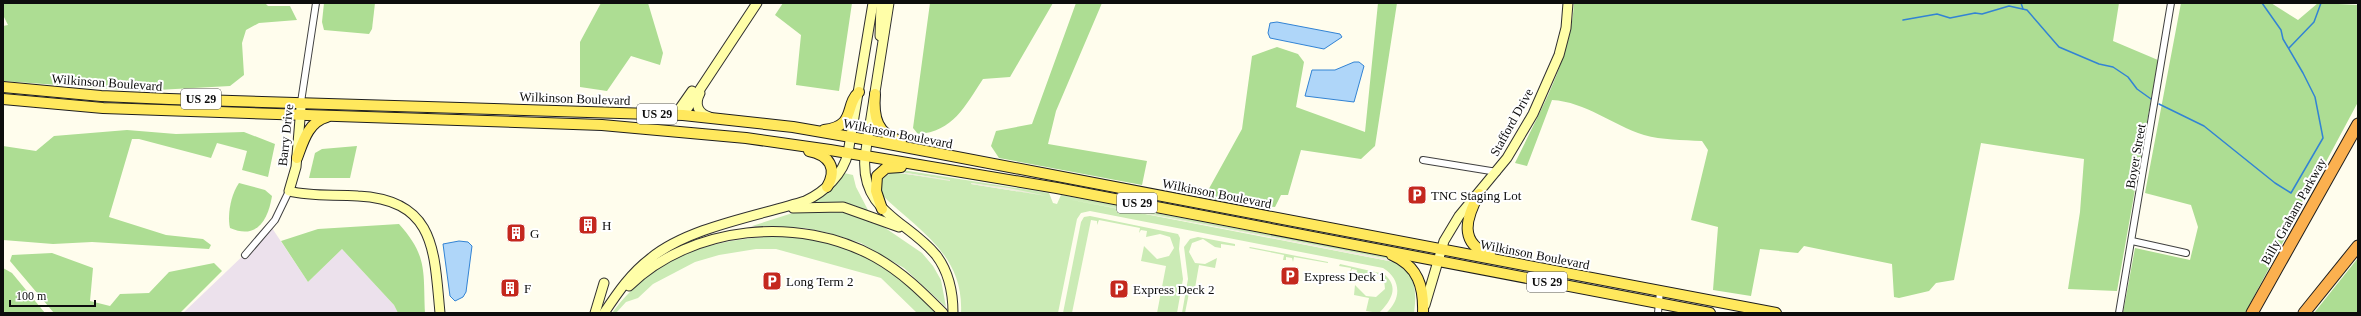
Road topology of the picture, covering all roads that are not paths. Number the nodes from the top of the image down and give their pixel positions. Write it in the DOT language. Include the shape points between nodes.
graph roads {
  1 [pos="316,3"];
  2 [pos="757,3"];
  3 [pos="873,3"];
  4 [pos="882,3"];
  5 [pos="889,3"];
  6 [pos="1568,3"];
  7 [pos="2171,3"];
  8 [pos="883,40"];
  9 [pos="705,81"];
  10 [pos="4,87"];
  11 [pos="859,92"];
  12 [pos="875,94"];
  13 [pos="3,100"];
  14 [pos="301,102"];
  15 [pos="668,114"];
  16 [pos="300,115"];
  17 [pos="683,115"];
  18 [pos="333,116"];
  19 [pos="711,117"];
  20 [pos="532,122"];
  21 [pos="2358,124"];
  22 [pos="814,131"];
  23 [pos="851,137"];
  24 [pos="868,140"];
  25 [pos="788,143"];
  26 [pos="925,151"];
  27 [pos="848,153"];
  28 [pos="865,156"];
  29 [pos="297,158"];
  30 [pos="1423,160"];
  31 [pos="923,167"];
  32 [pos="1497,172"];
  33 [pos="827,187"];
  34 [pos="289,191"];
  35 [pos="1478,194"];
  36 [pos="1226,208"];
  37 [pos="882,209"];
  38 [pos="778,210"];
  39 [pos="1224,220"];
  40 [pos="904,229"];
  41 [pos="2132,241"];
  42 [pos="2358,246"];
  43 [pos="1440,248"];
  44 [pos="1378,249"];
  45 [pos="2186,252"];
  46 [pos="245,255"];
  47 [pos="1436,260"];
  48 [pos="1507,262"];
  49 [pos="604,283"];
  50 [pos="1660,291"];
  51 [pos="610,304"];
  52 [pos="1658,308"];
  53 [pos="1762,312"];
  54 [pos="440,313"];
  55 [pos="595,313"];
  56 [pos="604,313"];
  57 [pos="943,313"];
  58 [pos="953,313"];
  59 [pos="1423,313"];
  60 [pos="1710,313"];
  61 [pos="1776,313"];
  62 [pos="2118,313"];
  63 [pos="2252,313"];
  64 [pos="2304,313"];
  1 -- 14 [label="street, Barry Drive"];
  2 -- 9 [label="main road"];
  3 -- 11 [label="main road"];
  4 -- 8 [label="main road" via="879,28"];
  5 -- 8 [label="main road"];
  6 -- 32 [label="main road, Stafford Drive" via="1566,28 1555,64 1522,135"];
  7 -- 41 [label="street, Boyer Street"];
  8 -- 12 [label="main road"];
  9 -- 15 [label="main road" via="698,81 678,111"];
  9 -- 17 [label="main road"];
  9 -- 19 [label="main road" via="697,106 703,114"];
  10 -- 13 [label="main road"];
  10 -- 14 [label="main road, Wilkinson Boulevard / US 29" via="101,96"];
  11 -- 22 [label="main road" via="844,122 832,129"];
  11 -- 23 [label="main road"];
  12 -- 24 [label="main road"];
  12 -- 26 [label="main road" via="875,117 883,133 890,138 919,146"];
  13 -- 16 [label="main road, Wilkinson Boulevard / US 29" via="103,108"];
  14 -- 15 [label="main road, Wilkinson Boulevard / US 29"];
  14 -- 16 [label="main road, Barry Drive"];
  15 -- 17 [label="main road, Wilkinson Boulevard / US 29"];
  16 -- 18 [label="main road, Wilkinson Boulevard / US 29"];
  16 -- 29 [label="main road, Barry Drive"];
  17 -- 19 [label="main road, Wilkinson Boulevard / US 29"];
  17 -- 20 [label="main road" via="672,121 545,117"];
  18 -- 20 [label="main road, Wilkinson Boulevard / US 29"];
  18 -- 29 [label="main road" via="322,118 310,128"];
  19 -- 22 [label="main road, Wilkinson Boulevard / US 29"];
  20 -- 25 [label="main road, Wilkinson Boulevard / US 29" via="666,130"];
  21 -- 63 [label="highway, Billy Graham Parkway"];
  22 -- 23 [label="main road, Wilkinson Boulevard / US 29"];
  23 -- 24 [label="main road, Wilkinson Boulevard / US 29"];
  23 -- 27 [label="main road"];
  24 -- 26 [label="main road, Wilkinson Boulevard / US 29"];
  24 -- 28 [label="main road"];
  25 -- 27 [label="main road, Wilkinson Boulevard / US 29"];
  25 -- 33 [label="main road" via="794,148 827,159 832,171"];
  26 -- 36 [label="main road, Wilkinson Boulevard / US 29"];
  27 -- 28 [label="main road, Wilkinson Boulevard / US 29"];
  27 -- 33 [label="main road" via="842,168"];
  28 -- 31 [label="main road, Wilkinson Boulevard / US 29"];
  28 -- 37 [label="main road" via="867,182"];
  29 -- 34 [label="main road, Barry Drive"];
  30 -- 32 [label="street"];
  31 -- 37 [label="main road" via="889,167 879,172 875,186"];
  31 -- 39 [label="main road, Wilkinson Boulevard / US 29" via="1057,188"];
  32 -- 35 [label="main road, Stafford Drive"];
  33 -- 38 [label="main road" via="810,199"];
  34 -- 46 [label="street, Barry Drive" via="275,220"];
  34 -- 54 [label="main road" via="307,196 388,199 414,214 432,244"];
  35 -- 43 [label="main road, Stafford Drive" via="1459,216"];
  35 -- 48 [label="main road" via="1467,221 1469,236 1479,250"];
  36 -- 39 [label="main road"];
  36 -- 43 [label="main road, Wilkinson Boulevard / US 29"];
  37 -- 40 [label="main road"];
  38 -- 40 [label="main road" via="843,208"];
  38 -- 51 [label="main road" via="706,231 672,245 637,270"];
  39 -- 44 [label="main road, Wilkinson Boulevard / US 29"];
  40 -- 58 [label="main road" via="936,256 945,270 951,286"];
  41 -- 45 [label="street"];
  41 -- 62 [label="street, Boyer Street"];
  42 -- 64 [label="highway"];
  43 -- 47 [label="main road, Stafford Drive"];
  43 -- 48 [label="main road, Wilkinson Boulevard / US 29"];
  44 -- 47 [label="main road, Wilkinson Boulevard / US 29"];
  44 -- 59 [label="main road" via="1407,263 1417,275 1422,289"];
  47 -- 52 [label="main road, Wilkinson Boulevard / US 29"];
  47 -- 59 [label="main road, Stafford Drive"];
  48 -- 50 [label="main road, Wilkinson Boulevard / US 29"];
  49 -- 55 [label="main road"];
  50 -- 52 [label="street"];
  50 -- 53 [label="main road, Wilkinson Boulevard / US 29"];
  51 -- 56 [label="main road"];
  51 -- 57 [label="main road" via="640,276 675,253 713,239 774,232 816,236 857,248 910,280"];
  52 -- 60 [label="main road, Wilkinson Boulevard / US 29"];
  53 -- 61 [label="main road, Wilkinson Boulevard / US 29"];
}
